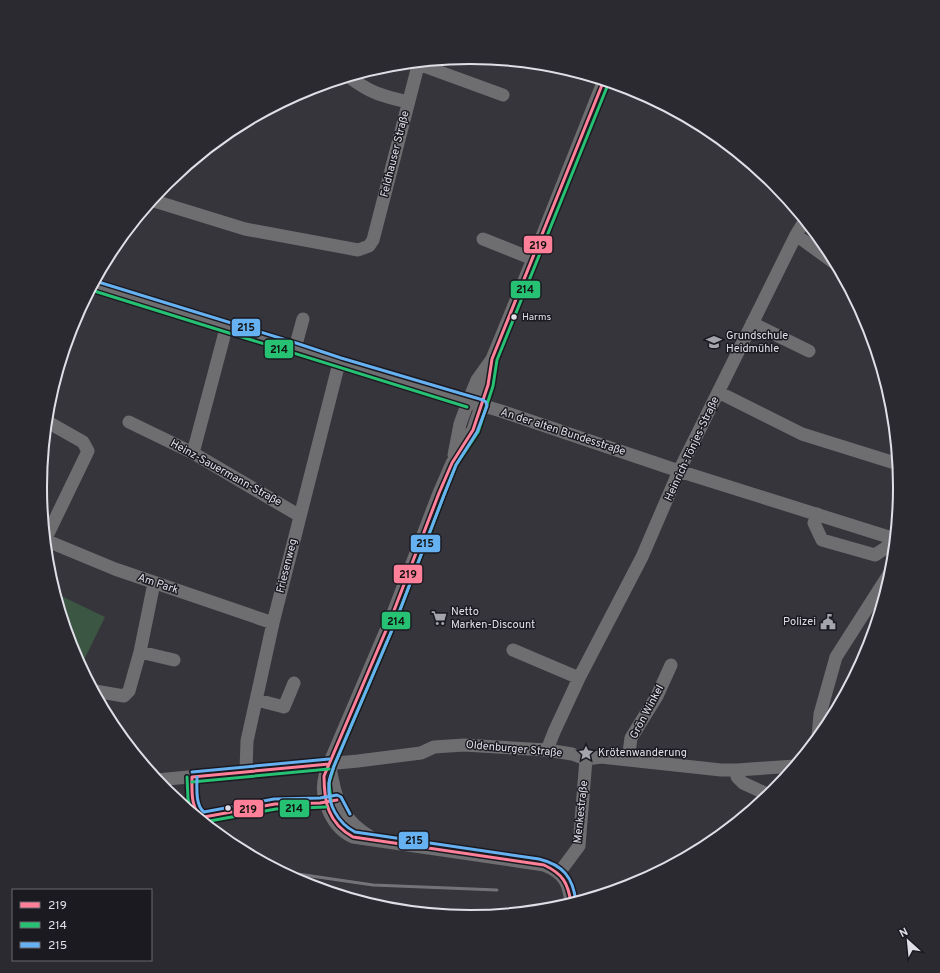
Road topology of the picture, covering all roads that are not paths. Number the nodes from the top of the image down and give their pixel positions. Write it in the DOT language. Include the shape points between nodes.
graph roads {
  1 [pos="426,66"];
  2 [pos="418,67"];
  3 [pos="353,80"];
  4 [pos="602,85"];
  5 [pos="503,95"];
  6 [pos="408,102"];
  7 [pos="157,202"];
  8 [pos="802,225"];
  9 [pos="796,235"];
  10 [pos="483,239"];
  11 [pos="825,256"];
  12 [pos="533,259"];
  13 [pos="98,287"];
  14 [pos="303,319"];
  15 [pos="752,323"];
  16 [pos="226,326"];
  17 [pos="294,348"];
  18 [pos="809,351"];
  19 [pos="492,359"];
  20 [pos="340,363"];
  21 [pos="718,392"];
  22 [pos="468,402"];
  23 [pos="482,405"];
  24 [pos="129,422"];
  25 [pos="52,424"];
  26 [pos="193,453"];
  27 [pos="892,462"];
  28 [pos="452,463"];
  29 [pos="679,471"];
  30 [pos="817,514"];
  31 [pos="300,516"];
  32 [pos="50,530"];
  33 [pos="890,537"];
  34 [pos="51,543"];
  35 [pos="889,545"];
  36 [pos="154,583"];
  37 [pos="881,587"];
  38 [pos="273,623"];
  39 [pos="513,650"];
  40 [pos="140,652"];
  41 [pos="174,660"];
  42 [pos="671,665"];
  43 [pos="579,678"];
  44 [pos="294,683"];
  45 [pos="101,692"];
  46 [pos="257,700"];
  47 [pos="819,726"];
  48 [pos="547,750"];
  49 [pos="586,759"];
  50 [pos="628,760"];
  51 [pos="329,764"];
  52 [pos="787,767"];
  53 [pos="737,770"];
  54 [pos="246,772"];
  55 [pos="192,777"];
  56 [pos="165,779"];
  57 [pos="763,792"];
  58 [pos="332,801"];
  59 [pos="195,808"];
  60 [pos="206,817"];
  61 [pos="559,873"];
  62 [pos="571,897"];
  1 -- 5 [label="street"];
  2 -- 6 [label="street, Feldhauser Straße"];
  3 -- 6 [label="street" via="379,95"];
  4 -- 12 [label="street"];
  6 -- 7 [label="street, Feldhauser Straße" via="373,240 368,246 358,250 245,229"];
  8 -- 9 [label="street, Heinrich-Tönjes-Straße"];
  9 -- 11 [label="street"];
  9 -- 15 [label="street, Heinrich-Tönjes-Straße"];
  10 -- 12 [label="street"];
  12 -- 19 [label="street"];
  13 -- 16 [label="street, An der alten Bundesstraße"];
  14 -- 17 [label="street"];
  15 -- 18 [label="street"];
  15 -- 21 [label="street, Heinrich-Tönjes-Straße"];
  16 -- 17 [label="street, An der alten Bundesstraße"];
  16 -- 26 [label="street"];
  17 -- 20 [label="street, An der alten Bundesstraße"];
  19 -- 22 [label="street" via="477,380"];
  19 -- 23 [label="street"];
  20 -- 22 [label="street, An der alten Bundesstraße"];
  20 -- 31 [label="street, Friesenweg"];
  21 -- 27 [label="street" via="802,434"];
  21 -- 29 [label="street, Heinrich-Tönjes-Straße"];
  22 -- 23 [label="street, An der alten Bundesstraße"];
  22 -- 28 [label="street" via="460,424"];
  23 -- 28 [label="street" via="473,430"];
  23 -- 29 [label="street, An der alten Bundesstraße"];
  24 -- 26 [label="street, Heinz-Sauermann-Straße"];
  25 -- 32 [label="street, Am Park" via="83,442 88,451"];
  26 -- 31 [label="street, Heinz-Sauermann-Straße"];
  28 -- 51 [label="street"];
  29 -- 30 [label="street, An der alten Bundesstraße"];
  29 -- 43 [label="street, Heinrich-Tönjes-Straße" via="642,556"];
  30 -- 33 [label="street, An der alten Bundesstraße"];
  30 -- 35 [label="street" via="814,523 822,540 875,555"];
  31 -- 38 [label="street, Friesenweg"];
  34 -- 36 [label="street, Am Park"];
  36 -- 38 [label="street, Am Park"];
  36 -- 40 [label="street"];
  37 -- 47 [label="street" via="836,657"];
  38 -- 46 [label="street, Friesenweg"];
  39 -- 43 [label="street"];
  40 -- 41 [label="street"];
  40 -- 45 [label="street" via="128,691 124,696"];
  42 -- 50 [label="street, Grön Winkel" via="657,696 631,738"];
  43 -- 48 [label="street, Heinrich-Tönjes-Straße"];
  44 -- 46 [label="street" via="284,707"];
  46 -- 54 [label="street, Friesenweg" via="247,741"];
  48 -- 49 [label="street, Oldenburger Straße"];
  48 -- 51 [label="street, Oldenburger Straße" via="464,745 434,747 420,753"];
  49 -- 50 [label="street, Oldenburger Straße" via="601,757"];
  49 -- 61 [label="street, Menkestraße" via="579,846"];
  50 -- 53 [label="street, Oldenburger Straße"];
  51 -- 54 [label="street, Oldenburger Straße"];
  51 -- 58 [label="street" via="324,776 324,788"];
  52 -- 53 [label="street, Oldenburger Straße"];
  53 -- 57 [label="street" via="737,777"];
  54 -- 55 [label="street, Oldenburger Straße"];
  55 -- 56 [label="street, Oldenburger Straße"];
  55 -- 59 [label="street"];
  58 -- 60 [label="street" via="275,804"];
  58 -- 61 [label="street" via="358,828 376,840 538,864"];
  61 -- 62 [label="street" via="566,881"];
}
